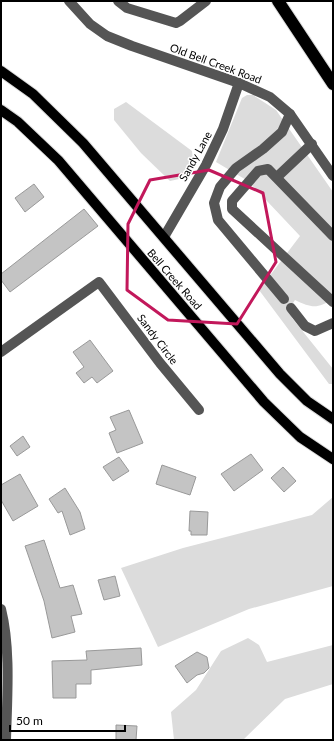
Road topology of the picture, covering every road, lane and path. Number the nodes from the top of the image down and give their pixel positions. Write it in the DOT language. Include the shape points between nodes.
graph roads {
  1 [pos="69,1"];
  2 [pos="118,1"];
  3 [pos="206,1"];
  4 [pos="278,1"];
  5 [pos="1,71"];
  6 [pos="239,83"];
  7 [pos="333,84"];
  8 [pos="1,110"];
  9 [pos="290,114"];
  10 [pos="312,144"];
  11 [pos="333,176"];
  12 [pos="277,177"];
  13 [pos="333,236"];
  14 [pos="164,237"];
  15 [pos="284,299"];
  16 [pos="333,302"];
  17 [pos="291,308"];
  18 [pos="333,323"];
  19 [pos="1,352"];
  20 [pos="199,410"];
  21 [pos="333,419"];
  22 [pos="333,459"];
  23 [pos="1,609"];
  24 [pos="4,717"];
  25 [pos="6,740"];
  1 -- 6 [label="street, Old Bell Creek Road" via="90,24 107,36"];
  2 -- 3 [label="street" via="127,8 176,23"];
  4 -- 7 [label="highway"];
  5 -- 14 [label="main road, Bell Creek Road" via="33,94 61,119"];
  6 -- 9 [label="street, Old Bell Creek Road" via="270,97"];
  6 -- 14 [label="street, Sandy Lane" via="221,135"];
  8 -- 22 [label="main road, Bell Creek Road" via="18,122 58,160 264,402 300,437"];
  9 -- 10 [label="street, Old Bell Creek Road"];
  9 -- 15 [label="street" via="282,132 236,168 220,187 214,203 218,220"];
  10 -- 11 [label="street, Old Bell Creek Road"];
  10 -- 12 [label="street"];
  12 -- 13 [label="street"];
  12 -- 16 [label="street" via="268,169 258,171 232,201 232,209"];
  14 -- 21 [label="main road, Bell Creek Road" via="280,374 307,401"];
  17 -- 18 [label="street" via="305,326 315,331"];
  19 -- 20 [label="street, Sandy Circle" via="99,282"];
  23 -- 24 [label="street" via="6,652"];
  24 -- 25 [label="street"];
}
